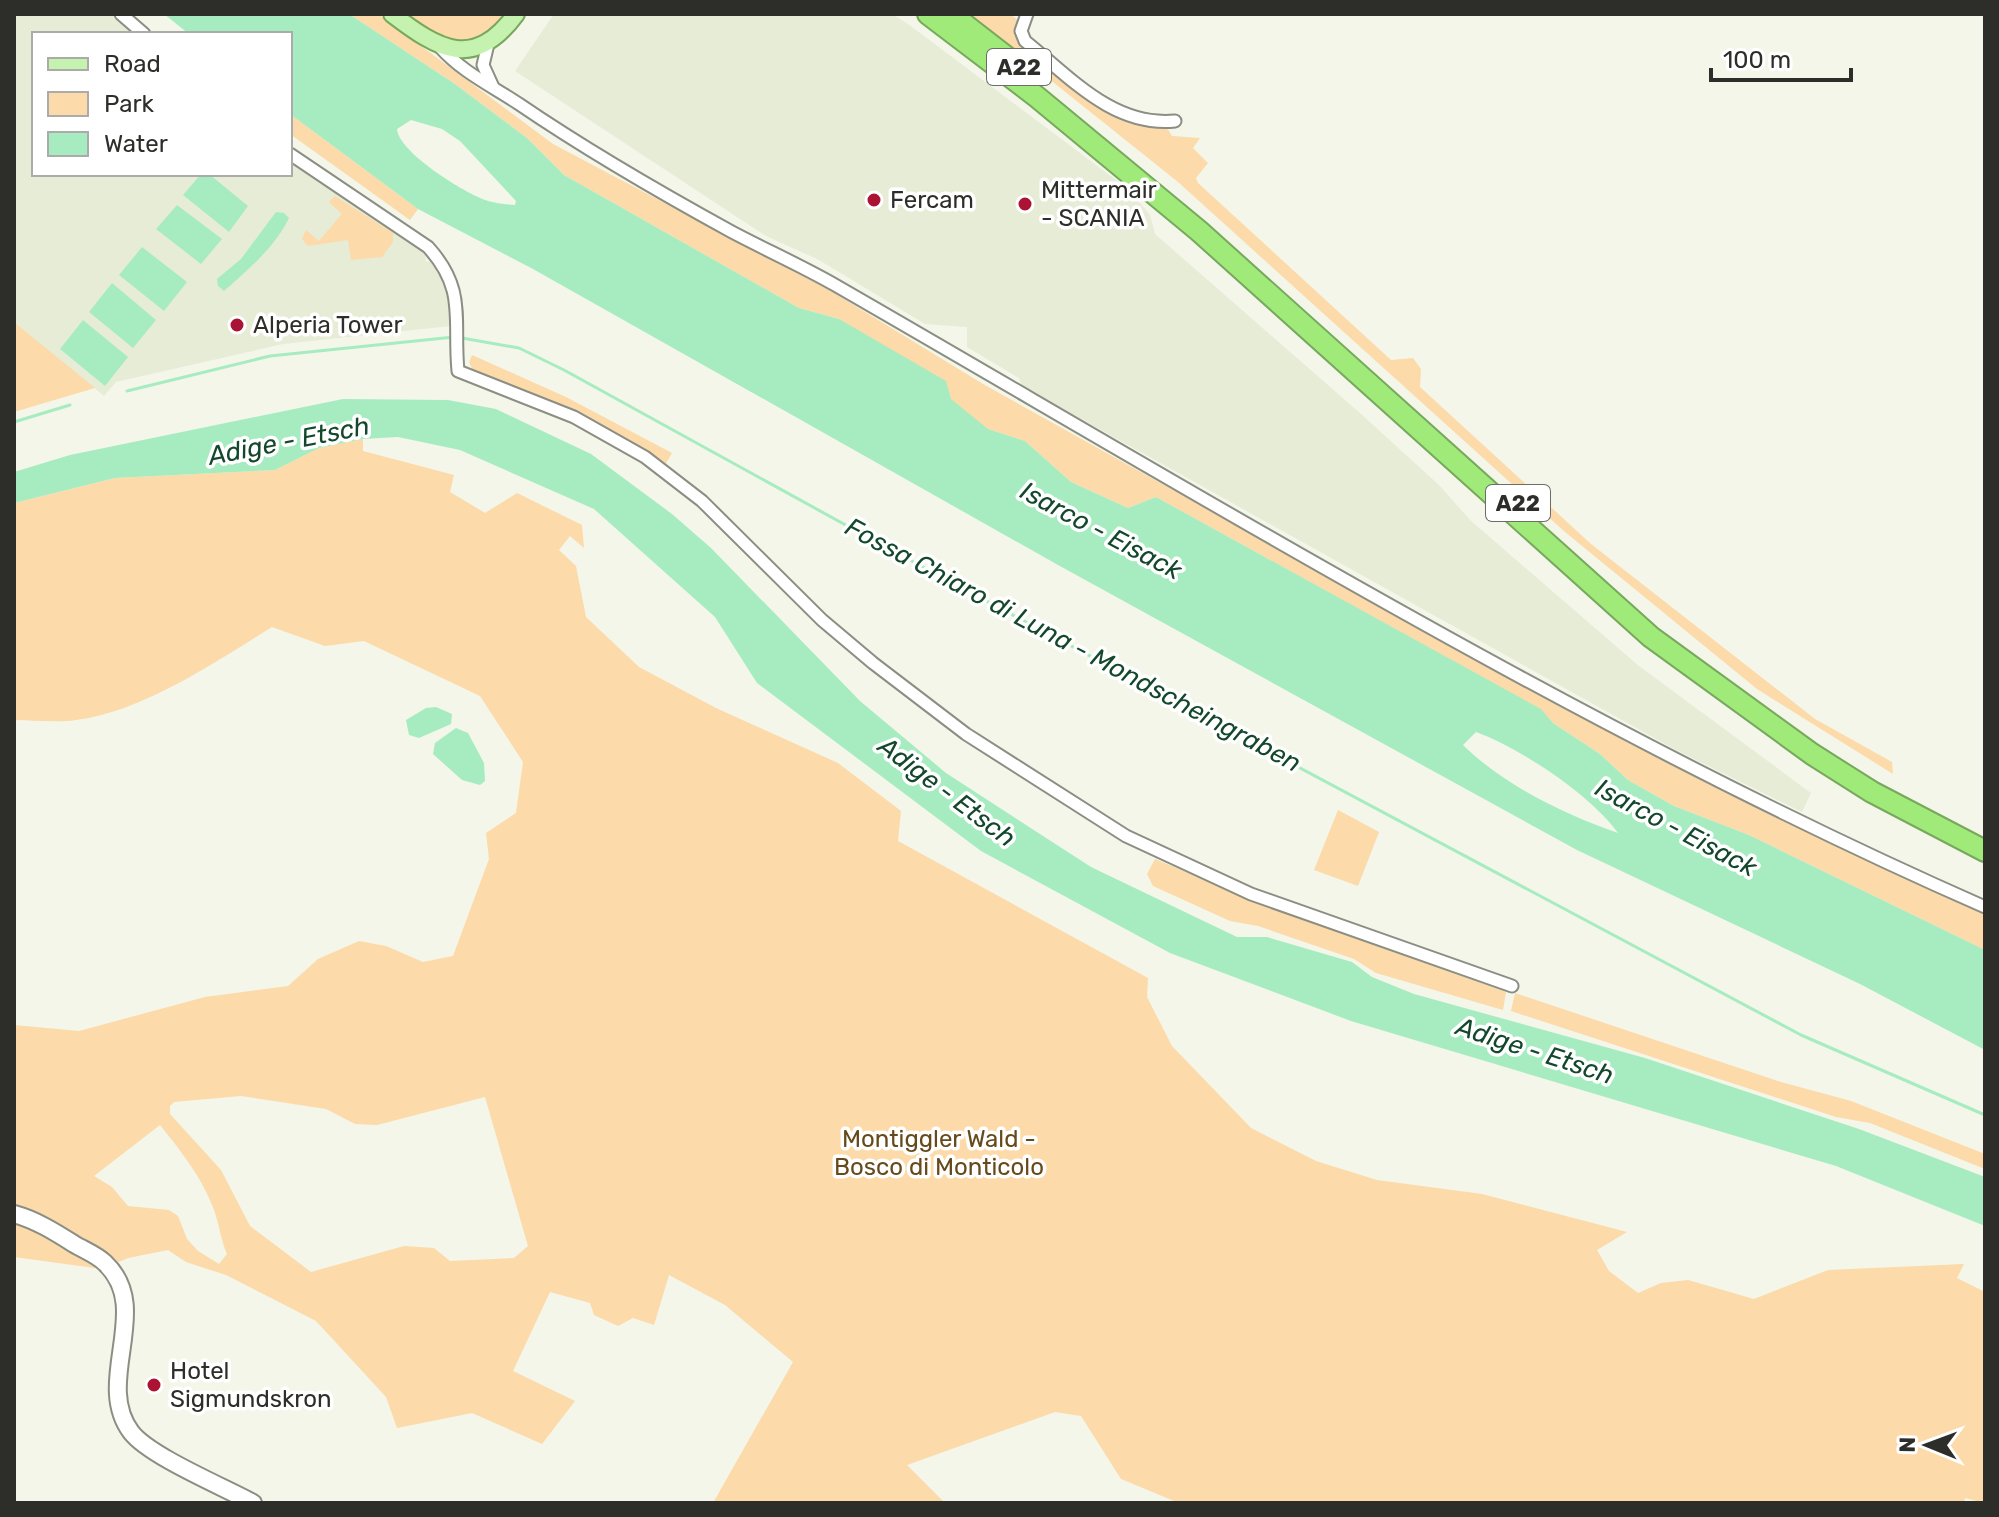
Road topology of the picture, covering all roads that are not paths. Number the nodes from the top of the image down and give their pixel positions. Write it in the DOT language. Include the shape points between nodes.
graph roads {
  1 [pos="121,14"];
  2 [pos="392,14"];
  3 [pos="516,14"];
  4 [pos="928,14"];
  5 [pos="951,14"];
  6 [pos="1027,14"];
  7 [pos="142,32"];
  8 [pos="488,44"];
  9 [pos="440,47"];
  10 [pos="493,87"];
  11 [pos="1175,121"];
  12 [pos="292,155"];
  13 [pos="1985,836"];
  14 [pos="1985,851"];
  15 [pos="1985,907"];
  16 [pos="1512,986"];
  17 [pos="14,1214"];
  18 [pos="253,1503"];
  1 -- 7 [label="street"];
  2 -- 9 [label="main road"];
  3 -- 8 [label="main road"];
  4 -- 14 [label="highway, A22" via="1188,222 1651,637 1812,754"];
  5 -- 13 [label="highway, A22" via="1210,223 1659,627 1822,744"];
  6 -- 11 [label="street" via="1021,31 1025,41 1107,107 1160,123"];
  8 -- 9 [label="main road" via="455,51"];
  8 -- 10 [label="street" via="483,65"];
  9 -- 10 [label="street"];
  10 -- 15 [label="street" via="591,154 833,283 1429,624 1774,809"];
  12 -- 16 [label="street" via="428,247 453,284 458,371 574,417 645,457 702,501 822,620 966,734 1126,836 1251,894"];
  17 -- 18 [label="main road" via="41,1224 114,1273 126,1307 118,1397 130,1431 147,1446"];
}
